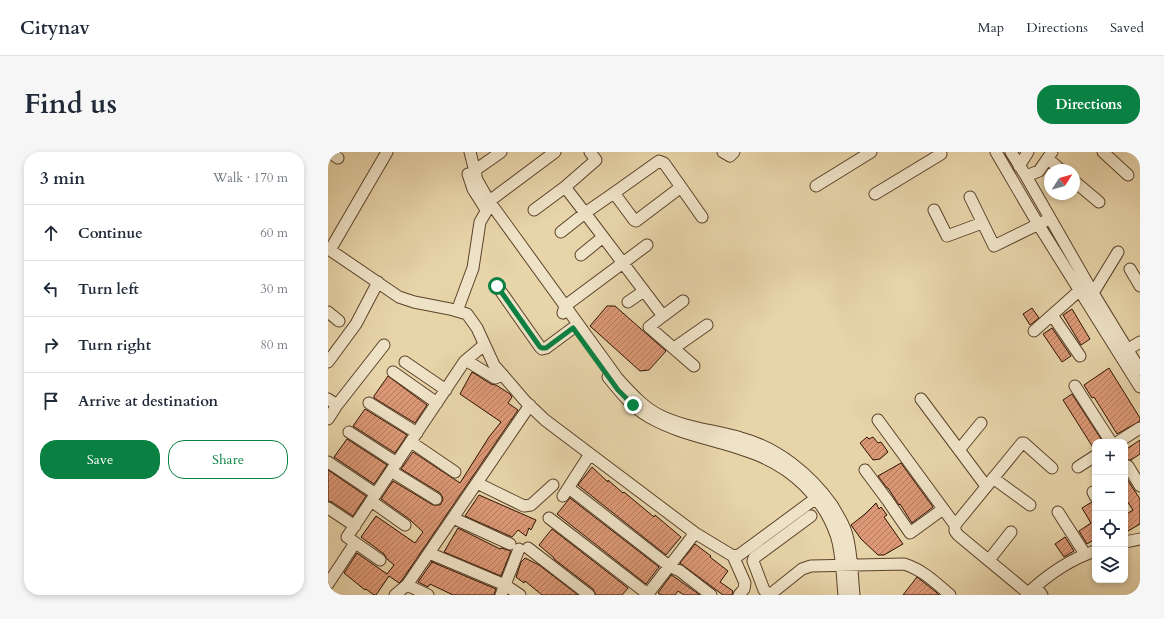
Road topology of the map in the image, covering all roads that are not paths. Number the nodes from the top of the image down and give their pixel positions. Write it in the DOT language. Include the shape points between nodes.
graph roads {
  1 [pos="387,152"];
  2 [pos="463,152"];
  3 [pos="470,152"];
  4 [pos="501,152"];
  5 [pos="555,152"];
  6 [pos="590,152"];
  7 [pos="723,152"];
  8 [pos="734,152"];
  9 [pos="871,152"];
  10 [pos="940,152"];
  11 [pos="996,152"];
  12 [pos="1011,152"];
  13 [pos="1028,152"];
  14 [pos="1102,152"];
  15 [pos="1050,156"];
  16 [pos="1056,164"];
  17 [pos="1019,166"];
  18 [pos="474,172"];
  19 [pos="1128,175"];
  20 [pos="1026,176"];
  21 [pos="816,186"];
  22 [pos="1080,186"];
  23 [pos="565,187"];
  24 [pos="681,187"];
  25 [pos="614,193"];
  26 [pos="875,194"];
  27 [pos="970,197"];
  28 [pos="1099,202"];
  29 [pos="487,206"];
  30 [pos="534,210"];
  31 [pos="934,210"];
  32 [pos="585,213"];
  33 [pos="702,217"];
  34 [pos="1049,218"];
  35 [pos="982,223"];
  36 [pos="1038,224"];
  37 [pos="560,232"];
  38 [pos="603,238"];
  39 [pos="647,245"];
  40 [pos="329,250"];
  41 [pos="1118,252"];
  42 [pos="581,255"];
  43 [pos="622,263"];
  44 [pos="1130,269"];
  45 [pos="378,282"];
  46 [pos="497,286"];
  47 [pos="1140,286"];
  48 [pos="644,290"];
  49 [pos="1080,290"];
  50 [pos="1093,293"];
  51 [pos="683,301"];
  52 [pos="628,302"];
  53 [pos="564,310"];
  54 [pos="457,311"];
  55 [pos="328,312"];
  56 [pos="1052,315"];
  57 [pos="664,316"];
  58 [pos="339,321"];
  59 [pos="708,325"];
  60 [pos="573,328"];
  61 [pos="1034,331"];
  62 [pos="1140,342"];
  63 [pos="384,345"];
  64 [pos="484,345"];
  65 [pos="674,348"];
  66 [pos="1124,352"];
  67 [pos="1080,356"];
  68 [pos="466,361"];
  69 [pos="328,362"];
  70 [pos="405,362"];
  71 [pos="694,366"];
  72 [pos="1140,370"];
  73 [pos="393,372"];
  74 [pos="502,376"];
  75 [pos="1075,386"];
  76 [pos="1140,387"];
  77 [pos="446,390"];
  78 [pos="921,399"];
  79 [pos="332,402"];
  80 [pos="369,403"];
  81 [pos="437,403"];
  82 [pos="530,405"];
  83 [pos="328,418"];
  84 [pos="878,420"];
  85 [pos="981,423"];
  86 [pos="1140,428"];
  87 [pos="349,432"];
  88 [pos="414,438"];
  89 [pos="1109,439"];
  90 [pos="1123,439"];
  91 [pos="959,450"];
  92 [pos="590,454"];
  93 [pos="1092,458"];
  94 [pos="328,462"];
  95 [pos="1128,466"];
  96 [pos="394,467"];
  97 [pos="1078,467"];
  98 [pos="1052,468"];
  99 [pos="865,470"];
  100 [pos="455,472"];
  101 [pos="990,482"];
  102 [pos="477,483"];
  103 [pos="553,485"];
  104 [pos="1140,486"];
  105 [pos="574,492"];
  106 [pos="563,496"];
  107 [pos="820,496"];
  108 [pos="374,498"];
  109 [pos="436,499"];
  110 [pos="1030,505"];
  111 [pos="328,508"];
  112 [pos="942,509"];
  113 [pos="1058,512"];
  114 [pos="811,516"];
  115 [pos="453,518"];
  116 [pos="548,518"];
  117 [pos="405,525"];
  118 [pos="954,525"];
  119 [pos="354,526"];
  120 [pos="1011,532"];
  121 [pos="695,533"];
  122 [pos="1140,539"];
  123 [pos="1128,541"];
  124 [pos="355,543"];
  125 [pos="519,547"];
  126 [pos="429,553"];
  127 [pos="1090,553"];
  128 [pos="733,556"];
  129 [pos="380,560"];
  130 [pos="989,560"];
  131 [pos="846,565"];
  132 [pos="669,566"];
  133 [pos="328,584"];
  134 [pos="407,585"];
  135 [pos="503,590"];
  136 [pos="1033,592"];
  137 [pos="395,595"];
  138 [pos="428,595"];
  139 [pos="520,595"];
  140 [pos="589,595"];
  141 [pos="648,595"];
  142 [pos="711,595"];
  143 [pos="739,595"];
  144 [pos="844,595"];
  145 [pos="854,595"];
  146 [pos="950,595"];
  1 -- 40 [label="street"];
  2 -- 29 [label="street" via="473,189"];
  3 -- 18 [label="street"];
  4 -- 18 [label="street"];
  5 -- 29 [label="street"];
  6 -- 23 [label="street" via="596,160"];
  7 -- 8 [label="street" via="730,156"];
  9 -- 21 [label="street"];
  10 -- 26 [label="street" via="941,154"];
  11 -- 36 [label="street"];
  12 -- 17 [label="street"];
  13 -- 17 [label="street"];
  14 -- 19 [label="street"];
  15 -- 16 [label="street"];
  15 -- 20 [label="street" via="1036,173"];
  17 -- 20 [label="street"];
  18 -- 29 [label="street"];
  20 -- 34 [label="street"];
  22 -- 28 [label="street"];
  23 -- 30 [label="street"];
  23 -- 32 [label="street"];
  24 -- 25 [label="street" via="664,163 659,161"];
  24 -- 25 [label="street" via="636,221"];
  24 -- 33 [label="street"];
  25 -- 32 [label="street"];
  27 -- 35 [label="street"];
  29 -- 53 [label="street"];
  29 -- 54 [label="street" via="480,222 473,268"];
  31 -- 35 [label="street" via="947,236"];
  32 -- 37 [label="street"];
  32 -- 38 [label="street"];
  34 -- 36 [label="street"];
  34 -- 50 [label="street"];
  35 -- 36 [label="street" via="994,246"];
  36 -- 49 [label="street"];
  38 -- 42 [label="street"];
  38 -- 43 [label="street"];
  39 -- 43 [label="street"];
  40 -- 45 [label="street"];
  41 -- 50 [label="street"];
  43 -- 48 [label="street"];
  43 -- 53 [label="street"];
  44 -- 47 [label="street"];
  45 -- 54 [label="street" via="400,297"];
  45 -- 69 [label="street" via="356,324"];
  46 -- 60 [label="street" via="540,347 546,348"];
  48 -- 52 [label="street"];
  48 -- 57 [label="street"];
  49 -- 56 [label="street"];
  49 -- 66 [label="street"];
  50 -- 66 [label="street"];
  51 -- 57 [label="street"];
  53 -- 60 [label="street"];
  53 -- 107 [label="street" via="618,379 646,406 674,421 741,438 779,454 808,477"];
  54 -- 64 [label="street" via="467,314 477,328"];
  55 -- 58 [label="street"];
  56 -- 61 [label="street"];
  56 -- 67 [label="street"];
  57 -- 65 [label="street" via="649,327"];
  59 -- 65 [label="street"];
  60 -- 107 [label="street" via="618,390 648,416 676,430 769,459"];
  62 -- 66 [label="street"];
  63 -- 79 [label="street"];
  64 -- 68 [label="street"];
  64 -- 74 [label="street"];
  65 -- 71 [label="street"];
  66 -- 72 [label="street"];
  66 -- 76 [label="street"];
  68 -- 74 [label="street" via="495,378"];
  68 -- 77 [label="street"];
  70 -- 77 [label="street"];
  73 -- 81 [label="street"];
  74 -- 82 [label="street"];
  75 -- 89 [label="street"];
  77 -- 81 [label="street"];
  78 -- 91 [label="street"];
  79 -- 83 [label="street"];
  80 -- 88 [label="street"];
  81 -- 88 [label="street"];
  82 -- 92 [label="street" via="545,420"];
  82 -- 102 [label="street"];
  84 -- 112 [label="street"];
  85 -- 91 [label="street"];
  86 -- 90 [label="street"];
  87 -- 96 [label="street"];
  88 -- 96 [label="street"];
  88 -- 100 [label="street"];
  91 -- 101 [label="street"];
  92 -- 106 [label="street"];
  92 -- 121 [label="street"];
  93 -- 97 [label="street"];
  94 -- 108 [label="street"];
  95 -- 104 [label="street"];
  96 -- 108 [label="street"];
  96 -- 109 [label="street"];
  98 -- 101 [label="street" via="1022,443"];
  99 -- 112 [label="street" via="910,533"];
  101 -- 110 [label="street"];
  101 -- 118 [label="street"];
  102 -- 103 [label="street" via="524,506 531,505"];
  102 -- 115 [label="street"];
  105 -- 132 [label="street"];
  107 -- 128 [label="street" via="739,555"];
  107 -- 131 [label="street"];
  108 -- 117 [label="street"];
  108 -- 119 [label="street"];
  111 -- 119 [label="street"];
  112 -- 118 [label="street"];
  113 -- 127 [label="street"];
  114 -- 131 [label="street" via="754,558 764,590 772,593 806,567"];
  115 -- 125 [label="street"];
  115 -- 126 [label="street"];
  116 -- 141 [label="street"];
  118 -- 130 [label="street" via="958,535"];
  119 -- 124 [label="street" via="347,538"];
  120 -- 130 [label="street"];
  121 -- 128 [label="street"];
  121 -- 132 [label="street"];
  122 -- 123 [label="street"];
  124 -- 129 [label="street"];
  124 -- 133 [label="street"];
  125 -- 135 [label="street"];
  125 -- 140 [label="street"];
  126 -- 134 [label="street"];
  126 -- 135 [label="street"];
  127 -- 136 [label="street" via="1058,568"];
  128 -- 143 [label="street" via="745,583"];
  130 -- 136 [label="street"];
  131 -- 144 [label="street"];
  131 -- 145 [label="street"];
  131 -- 146 [label="street" via="904,564 915,567"];
  132 -- 141 [label="street"];
  132 -- 142 [label="street" via="680,570"];
  134 -- 137 [label="street"];
  134 -- 138 [label="street"];
  135 -- 139 [label="street"];
}
